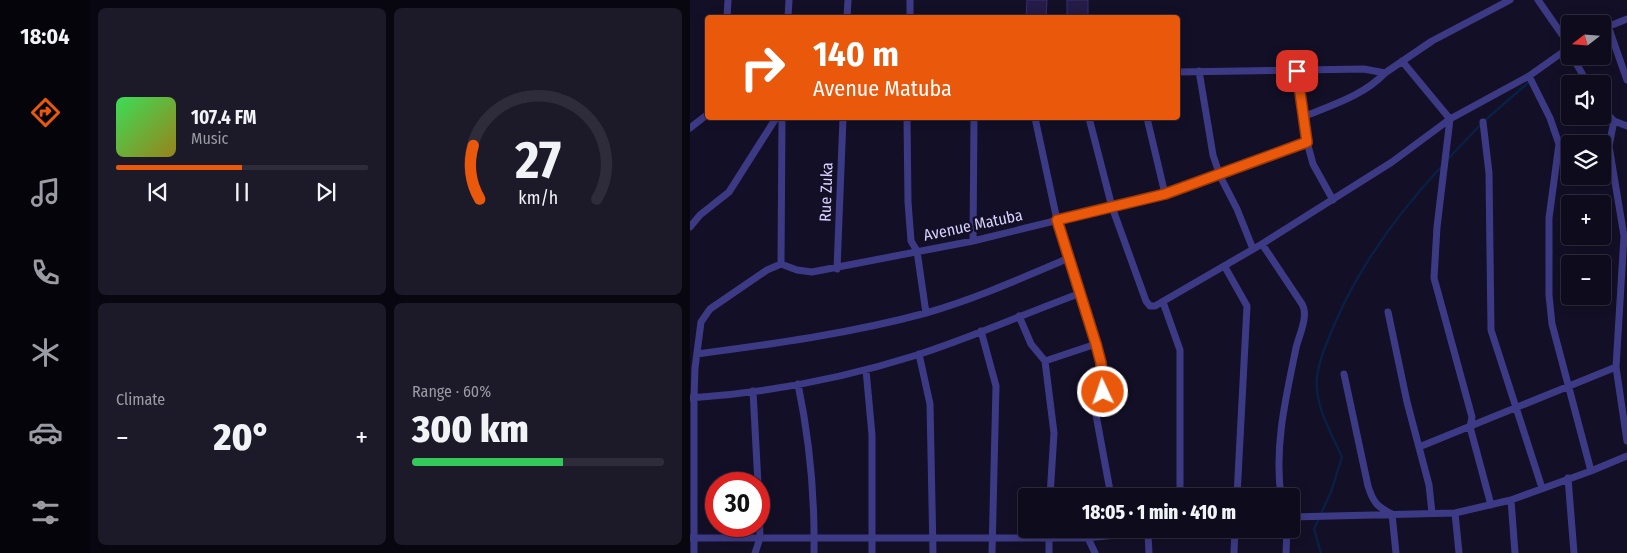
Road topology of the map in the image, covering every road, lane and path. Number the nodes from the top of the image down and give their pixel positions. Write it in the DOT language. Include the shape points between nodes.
graph roads {
  1 [pos="728,0"];
  2 [pos="789,0"];
  3 [pos="848,0"];
  4 [pos="910,0"];
  5 [pos="1510,0"];
  6 [pos="1538,0"];
  7 [pos="727,15"];
  8 [pos="788,15"];
  9 [pos="847,15"];
  10 [pos="910,15"];
  11 [pos="1627,19"];
  12 [pos="1611,26"];
  13 [pos="1561,34"];
  14 [pos="1611,42"];
  15 [pos="1561,53"];
  16 [pos="1402,61"];
  17 [pos="1199,71"];
  18 [pos="1297,71"];
  19 [pos="1180,72"];
  20 [pos="1385,73"];
  21 [pos="1529,76"];
  22 [pos="1627,80"];
  23 [pos="705,116"];
  24 [pos="1303,117"];
  25 [pos="1611,118"];
  26 [pos="1450,119"];
  27 [pos="775,120"];
  28 [pos="782,120"];
  29 [pos="843,120"];
  30 [pos="907,120"];
  31 [pos="974,120"];
  32 [pos="1035,120"];
  33 [pos="1090,120"];
  34 [pos="1147,120"];
  35 [pos="1614,121"];
  36 [pos="1483,122"];
  37 [pos="1627,126"];
  38 [pos="690,128"];
  39 [pos="1307,142"];
  40 [pos="1220,176"];
  41 [pos="1165,194"];
  42 [pos="1333,200"];
  43 [pos="1112,207"];
  44 [pos="1057,220"];
  45 [pos="690,227"];
  46 [pos="973,241"];
  47 [pos="1262,244"];
  48 [pos="1253,250"];
  49 [pos="917,251"];
  50 [pos="1069,258"];
  51 [pos="781,264"];
  52 [pos="1224,267"];
  53 [pos="837,268"];
  54 [pos="1081,293"];
  55 [pos="1163,302"];
  56 [pos="1388,312"];
  57 [pos="926,313"];
  58 [pos="1018,316"];
  59 [pos="981,331"];
  60 [pos="1096,344"];
  61 [pos="697,354"];
  62 [pos="919,354"];
  63 [pos="1045,361"];
  64 [pos="1616,367"];
  65 [pos="866,370"];
  66 [pos="1344,374"];
  67 [pos="798,384"];
  68 [pos="1569,385"];
  69 [pos="753,392"];
  70 [pos="692,398"];
  71 [pos="1516,406"];
  72 [pos="1470,427"];
  73 [pos="1627,441"];
  74 [pos="1419,448"];
  75 [pos="1627,456"];
  76 [pos="757,472"];
  77 [pos="1591,472"];
  78 [pos="1568,478"];
  79 [pos="1051,488"];
  80 [pos="1110,488"];
  81 [pos="1180,488"];
  82 [pos="1237,488"];
  83 [pos="1280,488"];
  84 [pos="1542,488"];
  85 [pos="1511,500"];
  86 [pos="1491,505"];
  87 [pos="1455,512"];
  88 [pos="1432,513"];
  89 [pos="1392,514"];
  90 [pos="1300,517"];
  91 [pos="1018,535"];
  92 [pos="872,537"];
  93 [pos="992,537"];
  94 [pos="692,538"];
  95 [pos="760,538"];
  96 [pos="814,538"];
  97 [pos="933,538"];
  98 [pos="1049,538"];
  99 [pos="1088,538"];
  100 [pos="1148,538"];
  101 [pos="1235,538"];
  102 [pos="1287,538"];
  103 [pos="694,553"];
  104 [pos="755,553"];
  105 [pos="814,553"];
  106 [pos="872,553"];
  107 [pos="933,553"];
  108 [pos="992,553"];
  109 [pos="1049,553"];
  110 [pos="1095,553"];
  111 [pos="1149,553"];
  112 [pos="1234,553"];
  113 [pos="1286,553"];
  114 [pos="1396,553"];
  115 [pos="1459,553"];
  116 [pos="1515,553"];
  117 [pos="1574,553"];
  1 -- 7 [label="street"];
  2 -- 8 [label="street"];
  3 -- 9 [label="street"];
  4 -- 10 [label="street"];
  5 -- 16 [label="street" via="1432,41"];
  6 -- 13 [label="street"];
  11 -- 12 [label="street"];
  14 -- 22 [label="street"];
  15 -- 21 [label="street"];
  16 -- 20 [label="street"];
  16 -- 26 [label="street"];
  17 -- 18 [label="street"];
  17 -- 19 [label="street"];
  17 -- 40 [label="street" via="1213,155"];
  18 -- 20 [label="street" via="1364,69"];
  18 -- 24 [label="street"];
  20 -- 24 [label="street" via="1354,96"];
  21 -- 26 [label="street"];
  21 -- 68 [label="street" via="1559,144 1549,218 1549,295 1552,324"];
  23 -- 38 [label="street"];
  24 -- 39 [label="street"];
  25 -- 35 [label="street"];
  26 -- 42 [label="street"];
  26 -- 72 [label="street" via="1434,278 1472,417"];
  27 -- 45 [label="street" via="729,192"];
  28 -- 51 [label="street"];
  29 -- 53 [label="street, Rue Zuka"];
  30 -- 49 [label="street" via="908,202 912,241"];
  31 -- 46 [label="street"];
  32 -- 44 [label="street"];
  33 -- 43 [label="street"];
  34 -- 41 [label="street"];
  35 -- 37 [label="street"];
  35 -- 64 [label="street" via="1609,146 1624,236"];
  36 -- 71 [label="street" via="1489,172 1492,330"];
  39 -- 40 [label="street, Avenue Matuba"];
  39 -- 42 [label="street" via="1314,164"];
  40 -- 41 [label="street, Avenue Matuba"];
  40 -- 48 [label="street"];
  41 -- 43 [label="street, Avenue Matuba"];
  42 -- 47 [label="street"];
  43 -- 44 [label="street, Avenue Matuba"];
  43 -- 55 [label="street" via="1146,301 1150,306"];
  44 -- 46 [label="street, Avenue Matuba"];
  44 -- 50 [label="street"];
  46 -- 49 [label="street, Avenue Matuba"];
  47 -- 48 [label="street"];
  47 -- 83 [label="street" via="1305,313 1281,421"];
  48 -- 52 [label="street"];
  49 -- 53 [label="street, Avenue Matuba"];
  49 -- 57 [label="street"];
  50 -- 54 [label="street"];
  50 -- 57 [label="street"];
  51 -- 53 [label="street, Avenue Matuba" via="812,272"];
  51 -- 61 [label="street" via="710,309 701,322"];
  52 -- 55 [label="street"];
  52 -- 82 [label="street" via="1247,306"];
  54 -- 58 [label="street"];
  54 -- 60 [label="street"];
  55 -- 81 [label="street" via="1180,350"];
  56 -- 74 [label="street"];
  57 -- 61 [label="street" via="847,330"];
  58 -- 59 [label="street"];
  58 -- 63 [label="street" via="1031,344"];
  59 -- 62 [label="street"];
  59 -- 93 [label="street" via="996,386"];
  60 -- 63 [label="street"];
  60 -- 80 [label="street" via="1103,382 1096,415"];
  61 -- 70 [label="street"];
  62 -- 65 [label="street"];
  62 -- 97 [label="street" via="930,404"];
  63 -- 79 [label="street" via="1054,433"];
  64 -- 68 [label="street"];
  64 -- 73 [label="street"];
  65 -- 67 [label="street"];
  65 -- 92 [label="street" via="872,435"];
  66 -- 89 [label="street" via="1373,502"];
  67 -- 69 [label="street"];
  67 -- 96 [label="street" via="810,440"];
  68 -- 71 [label="street"];
  68 -- 77 [label="street"];
  69 -- 70 [label="street"];
  69 -- 76 [label="street"];
  70 -- 94 [label="street"];
  71 -- 72 [label="street"];
  71 -- 84 [label="street"];
  72 -- 74 [label="street"];
  72 -- 86 [label="street"];
  74 -- 88 [label="street" via="1429,485"];
  75 -- 77 [label="street"];
  77 -- 78 [label="street"];
  78 -- 84 [label="street"];
  78 -- 117 [label="street"];
  84 -- 85 [label="street"];
  85 -- 86 [label="street"];
  85 -- 116 [label="street"];
  86 -- 87 [label="street"];
  87 -- 88 [label="street"];
  87 -- 115 [label="street"];
  88 -- 89 [label="street"];
  89 -- 90 [label="street"];
  89 -- 114 [label="street"];
  91 -- 93 [label="street"];
  92 -- 96 [label="street"];
  92 -- 97 [label="street"];
  92 -- 106 [label="street"];
  93 -- 97 [label="street"];
  93 -- 108 [label="street"];
  94 -- 95 [label="street"];
  94 -- 103 [label="street"];
  95 -- 96 [label="street"];
  95 -- 104 [label="street"];
  96 -- 105 [label="street"];
  97 -- 107 [label="street"];
  98 -- 109 [label="street"];
  99 -- 110 [label="street"];
  100 -- 111 [label="street"];
  101 -- 112 [label="street"];
  102 -- 113 [label="street"];
}
